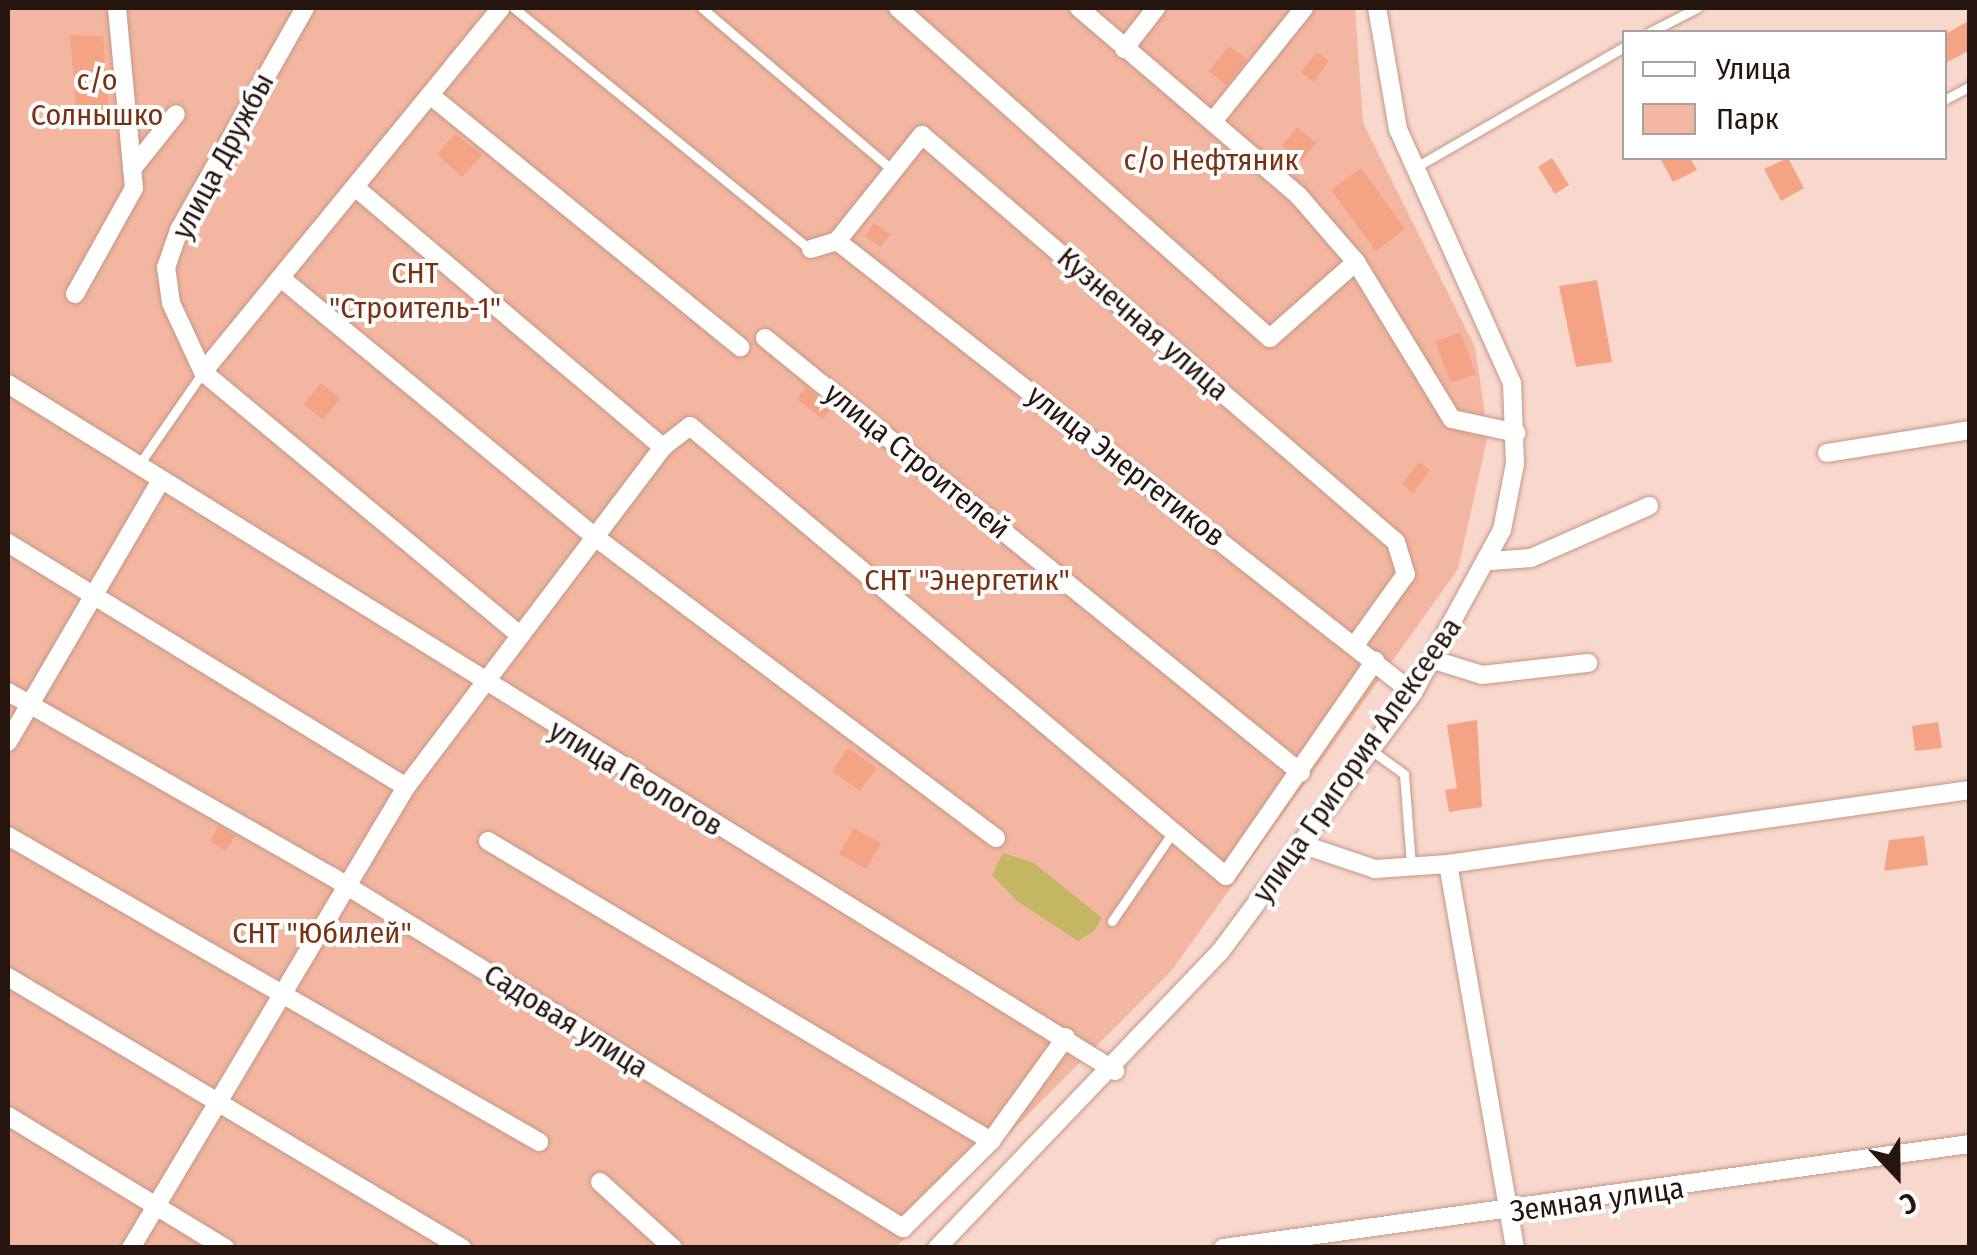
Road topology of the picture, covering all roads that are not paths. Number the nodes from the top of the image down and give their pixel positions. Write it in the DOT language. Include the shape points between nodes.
graph roads {
  1 [pos="117,8"];
  2 [pos="305,8"];
  3 [pos="501,8"];
  4 [pos="514,8"];
  5 [pos="702,8"];
  6 [pos="898,8"];
  7 [pos="1079,8"];
  8 [pos="1156,8"];
  9 [pos="1304,8"];
  10 [pos="1377,8"];
  11 [pos="1697,8"];
  12 [pos="1682,11"];
  13 [pos="1653,30"];
  14 [pos="1124,48"];
  15 [pos="1622,49"];
  16 [pos="1970,86"];
  17 [pos="430,95"];
  18 [pos="1947,98"];
  19 [pos="176,114"];
  20 [pos="1214,120"];
  21 [pos="889,167"];
  22 [pos="1416,167"];
  23 [pos="132,169"];
  24 [pos="356,188"];
  25 [pos="837,241"];
  26 [pos="811,249"];
  27 [pos="1356,262"];
  28 [pos="282,279"];
  29 [pos="75,294"];
  30 [pos="765,338"];
  31 [pos="740,347"];
  32 [pos="204,372"];
  33 [pos="8,384"];
  34 [pos="1970,430"];
  35 [pos="1517,433"];
  36 [pos="663,446"];
  37 [pos="1827,453"];
  38 [pos="140,463"];
  39 [pos="160,482"];
  40 [pos="1650,506"];
  41 [pos="595,537"];
  42 [pos="8,543"];
  43 [pos="1491,561"];
  44 [pos="92,599"];
  45 [pos="519,634"];
  46 [pos="1355,645"];
  47 [pos="1434,660"];
  48 [pos="1376,661"];
  49 [pos="1588,662"];
  50 [pos="484,681"];
  51 [pos="8,692"];
  52 [pos="1412,693"];
  53 [pos="29,706"];
  54 [pos="8,742"];
  55 [pos="1371,750"];
  56 [pos="1301,773"];
  57 [pos="406,787"];
  58 [pos="1970,790"];
  59 [pos="1175,830"];
  60 [pos="8,836"];
  61 [pos="996,838"];
  62 [pos="488,841"];
  63 [pos="1304,845"];
  64 [pos="1448,864"];
  65 [pos="1411,867"];
  66 [pos="349,888"];
  67 [pos="1112,921"];
  68 [pos="8,977"];
  69 [pos="289,993"];
  70 [pos="1066,1037"];
  71 [pos="1114,1071"];
  72 [pos="219,1102"];
  73 [pos="8,1116"];
  74 [pos="990,1141"];
  75 [pos="539,1142"];
  76 [pos="1970,1144"];
  77 [pos="600,1182"];
  78 [pos="155,1205"];
  79 [pos="1510,1213"];
  80 [pos="944,1241"];
  81 [pos="132,1248"];
  82 [pos="225,1248"];
  83 [pos="462,1248"];
  84 [pos="672,1248"];
  85 [pos="966,1248"];
  86 [pos="1224,1248"];
  87 [pos="1515,1248"];
  1 -- 23 [label="street"];
  2 -- 32 [label="street, улица Дружбы" via="166,268 171,303"];
  3 -- 17 [label="street"];
  4 -- 26 [label="lane"];
  5 -- 21 [label="lane"];
  6 -- 27 [label="street" via="1270,338"];
  7 -- 14 [label="street"];
  8 -- 14 [label="street"];
  9 -- 20 [label="street"];
  10 -- 22 [label="street, улица Григория Алексеева" via="1390,103"];
  11 -- 12 [label="lane"];
  12 -- 13 [label="lane"];
  14 -- 20 [label="street"];
  15 -- 22 [label="lane"];
  16 -- 18 [label="lane"];
  17 -- 24 [label="street"];
  17 -- 31 [label="street"];
  19 -- 23 [label="street"];
  20 -- 27 [label="street"];
  21 -- 25 [label="street, Кузнечная улица"];
  21 -- 46 [label="street, Кузнечная улица" via="922,135 1396,542 1406,574"];
  22 -- 35 [label="street, улица Григория Алексеева" via="1496,331"];
  23 -- 29 [label="street" via="134,188"];
  24 -- 28 [label="street"];
  24 -- 36 [label="street"];
  25 -- 26 [label="street"];
  25 -- 46 [label="street, улица Энергетиков"];
  27 -- 35 [label="street" via="1452,418"];
  28 -- 32 [label="street"];
  28 -- 41 [label="street"];
  30 -- 31 [label="lane"];
  30 -- 56 [label="street, улица Строителей"];
  32 -- 38 [label="lane"];
  32 -- 45 [label="street"];
  33 -- 38 [label="street, улица Геологов"];
  34 -- 37 [label="street"];
  35 -- 43 [label="street, улица Григория Алексеева"];
  36 -- 41 [label="street"];
  36 -- 59 [label="street" via="690,426"];
  38 -- 39 [label="street, улица Геологов"];
  39 -- 44 [label="street"];
  39 -- 50 [label="street, улица Геологов"];
  40 -- 43 [label="street" via="1531,558"];
  41 -- 45 [label="street"];
  41 -- 61 [label="street"];
  42 -- 44 [label="street"];
  43 -- 47 [label="street, улица Григория Алексеева"];
  44 -- 53 [label="street"];
  44 -- 57 [label="street"];
  45 -- 50 [label="street"];
  46 -- 48 [label="street, улица Энергетиков"];
  47 -- 49 [label="street" via="1482,676"];
  47 -- 52 [label="street, улица Григория Алексеева"];
  48 -- 52 [label="street, улица Энергетиков"];
  48 -- 56 [label="street"];
  50 -- 57 [label="street"];
  50 -- 70 [label="street, улица Геологов"];
  51 -- 53 [label="street, Садовая улица"];
  52 -- 55 [label="street, улица Григория Алексеева"];
  53 -- 54 [label="street"];
  53 -- 66 [label="street, Садовая улица"];
  55 -- 63 [label="street, улица Григория Алексеева"];
  55 -- 65 [label="lane" via="1404,774"];
  56 -- 59 [label="street" via="1226,876"];
  57 -- 66 [label="street"];
  58 -- 64 [label="street"];
  59 -- 67 [label="lane"];
  60 -- 69 [label="street"];
  62 -- 74 [label="street"];
  63 -- 65 [label="street" via="1338,863"];
  63 -- 71 [label="street, улица Григория Алексеева"];
  64 -- 65 [label="street"];
  64 -- 79 [label="street"];
  66 -- 69 [label="street"];
  66 -- 74 [label="street, Садовая улица" via="904,1228"];
  68 -- 72 [label="street"];
  69 -- 72 [label="street"];
  69 -- 75 [label="street"];
  70 -- 71 [label="street, улица Геологов"];
  70 -- 74 [label="street, Садовая улица"];
  71 -- 80 [label="street, улица Григория Алексеева"];
  72 -- 78 [label="street"];
  72 -- 83 [label="street"];
  73 -- 78 [label="street"];
  76 -- 79 [label="street, Земная улица"];
  77 -- 84 [label="street"];
  78 -- 81 [label="street"];
  78 -- 82 [label="street"];
  79 -- 86 [label="street, Земная улица"];
  79 -- 87 [label="street"];
  80 -- 85 [label="street"];
}
